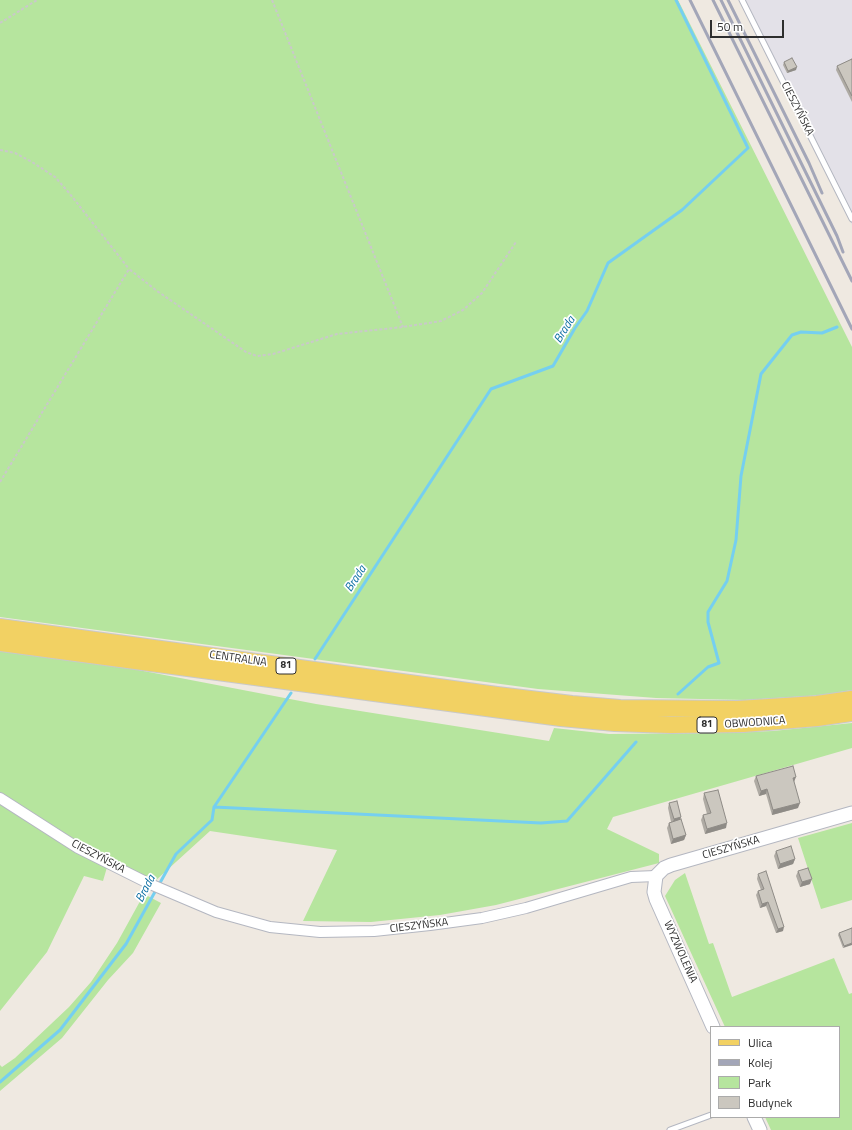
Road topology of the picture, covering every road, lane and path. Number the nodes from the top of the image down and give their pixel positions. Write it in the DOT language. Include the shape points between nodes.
graph roads {
  1 [pos="37,0"];
  2 [pos="272,0"];
  3 [pos="742,0"];
  4 [pos="0,23"];
  5 [pos="0,150"];
  6 [pos="852,219"];
  7 [pos="516,242"];
  8 [pos="129,269"];
  9 [pos="404,327"];
  10 [pos="0,482"];
  11 [pos="0,627"];
  12 [pos="0,643"];
  13 [pos="852,699"];
  14 [pos="572,704"];
  15 [pos="852,713"];
  16 [pos="561,718"];
  17 [pos="0,798"];
  18 [pos="852,813"];
  19 [pos="656,876"];
  20 [pos="714,1026"];
  21 [pos="710,1115"];
  22 [pos="754,1118"];
  23 [pos="670,1130"];
  24 [pos="760,1130"];
  1 -- 4 [label="path"];
  2 -- 9 [label="path"];
  3 -- 6 [label="lane, CIESZYŃSKA"];
  5 -- 8 [label="path" via="15,153 54,177"];
  7 -- 9 [label="path" via="482,293 463,310 441,321"];
  8 -- 9 [label="path" via="246,352 257,356 273,354 336,334"];
  8 -- 10 [label="path"];
  11 -- 14 [label="main road, CENTRALNA / 81"];
  12 -- 16 [label="main road, CENTRALNA / 81"];
  13 -- 14 [label="main road, OBWODNICA / 81" via="738,709 652,709"];
  15 -- 16 [label="main road, OBWODNICA / 81" via="736,725 615,723"];
  17 -- 19 [label="street, CIESZYŃSKA" via="78,848 164,891 216,912 270,927 320,932 374,931 482,918 526,908 631,877"];
  18 -- 19 [label="street, CIESZYŃSKA" via="671,865"];
  19 -- 20 [label="street, WYZWOLENIA" via="656,899"];
  21 -- 23 [label="lane"];
  22 -- 24 [label="street"];
}
